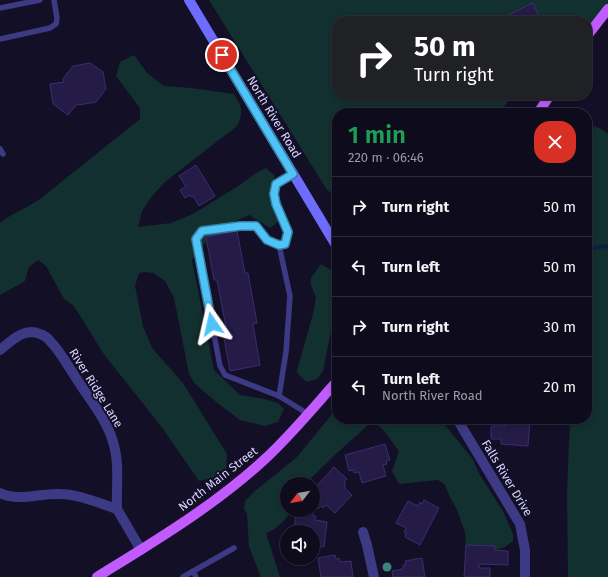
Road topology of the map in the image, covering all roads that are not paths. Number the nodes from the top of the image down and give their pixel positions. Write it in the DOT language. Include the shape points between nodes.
graph roads {
  1 [pos="40,0"];
  2 [pos="54,0"];
  3 [pos="189,0"];
  4 [pos="0,8"];
  5 [pos="608,9"];
  6 [pos="592,30"];
  7 [pos="0,39"];
  8 [pos="293,174"];
  9 [pos="332,239"];
  10 [pos="279,245"];
  11 [pos="0,350"];
  12 [pos="332,387"];
  13 [pos="279,396"];
  14 [pos="308,414"];
  15 [pos="460,424"];
  16 [pos="0,493"];
  17 [pos="117,509"];
  18 [pos="364,532"];
  19 [pos="234,548"];
  20 [pos="141,550"];
  21 [pos="193,571"];
  22 [pos="101,576"];
  23 [pos="183,577"];
  24 [pos="196,577"];
  25 [pos="374,577"];
  26 [pos="525,577"];
  1 -- 4 [label="lane"];
  2 -- 7 [label="lane" via="56,24 50,28"];
  3 -- 8 [label="street, North River Road"];
  5 -- 6 [label="main road"];
  8 -- 9 [label="street, North River Road"];
  8 -- 10 [label="lane" via="276,184 274,194 288,232 285,244"];
  10 -- 13 [label="lane" via="290,296 286,352"];
  10 -- 13 [label="lane" via="267,240 256,226 202,231 196,239 220,366 225,375"];
  11 -- 17 [label="street, River Ridge Lane" via="18,336 30,332 50,340 103,420 114,443 118,472"];
  12 -- 14 [label="main road, North Main Street"];
  13 -- 14 [label="lane"];
  14 -- 20 [label="main road, North Main Street" via="266,458 234,486 177,528"];
  15 -- 26 [label="street, Falls River Drive" via="520,524 525,550"];
  16 -- 17 [label="street" via="21,497 70,495"];
  17 -- 20 [label="street"];
  18 -- 25 [label="street"];
  19 -- 21 [label="lane"];
  20 -- 22 [label="main road, North Main Street"];
  21 -- 23 [label="lane"];
  21 -- 24 [label="lane"];
}
